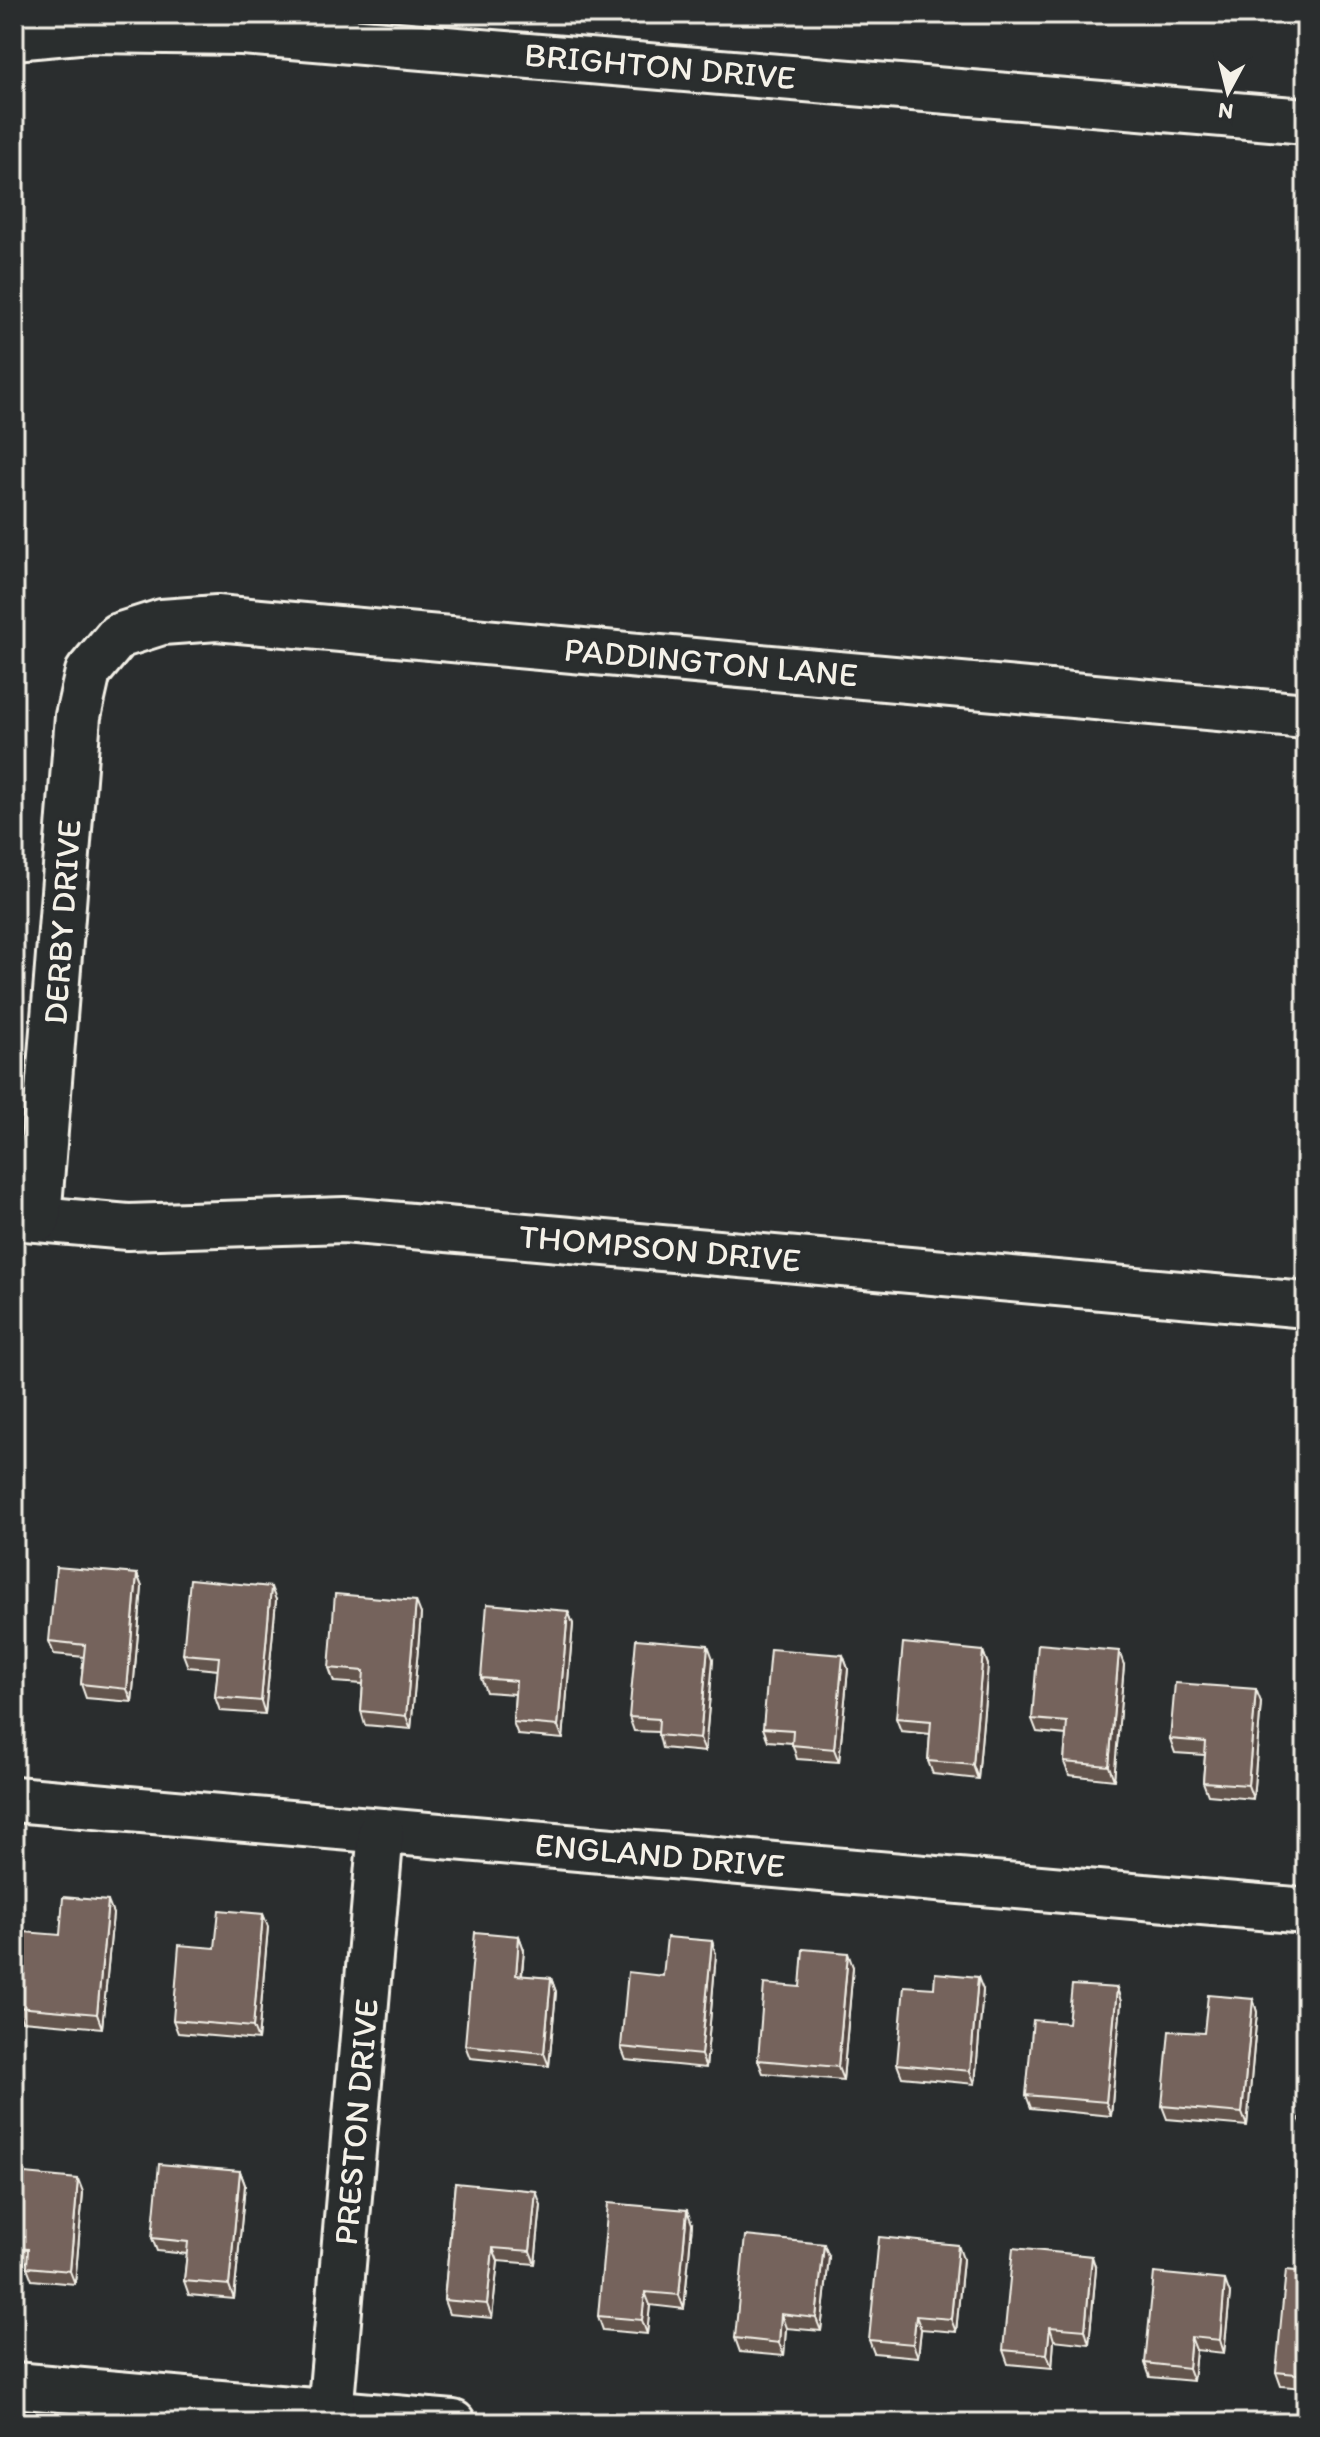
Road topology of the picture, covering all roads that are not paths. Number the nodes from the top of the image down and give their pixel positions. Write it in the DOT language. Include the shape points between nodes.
graph roads {
  1 [pos="388,29"];
  2 [pos="14,37"];
  3 [pos="1306,121"];
  4 [pos="118,636"];
  5 [pos="1306,716"];
  6 [pos="26,1218"];
  7 [pos="1306,1305"];
  8 [pos="14,1799"];
  9 [pos="381,1831"];
  10 [pos="1306,1911"];
  11 [pos="14,2385"];
  12 [pos="330,2413"];
  13 [pos="453,2423"];
  1 -- 2 [label="street, BRIGHTON DRIVE" via="89,30"];
  1 -- 3 [label="street, BRIGHTON DRIVE"];
  4 -- 5 [label="street, PADDINGTON LANE" via="162,622 217,618"];
  4 -- 6 [label="street, DERBY DRIVE" via="88,672 78,716"];
  6 -- 7 [label="street, THOMPSON DRIVE" via="128,1227 344,1220"];
  8 -- 9 [label="street, ENGLAND DRIVE"];
  9 -- 10 [label="street, ENGLAND DRIVE"];
  9 -- 12 [label="street, PRESTON DRIVE"];
  11 -- 12 [label="street"];
  12 -- 13 [label="street"];
}
